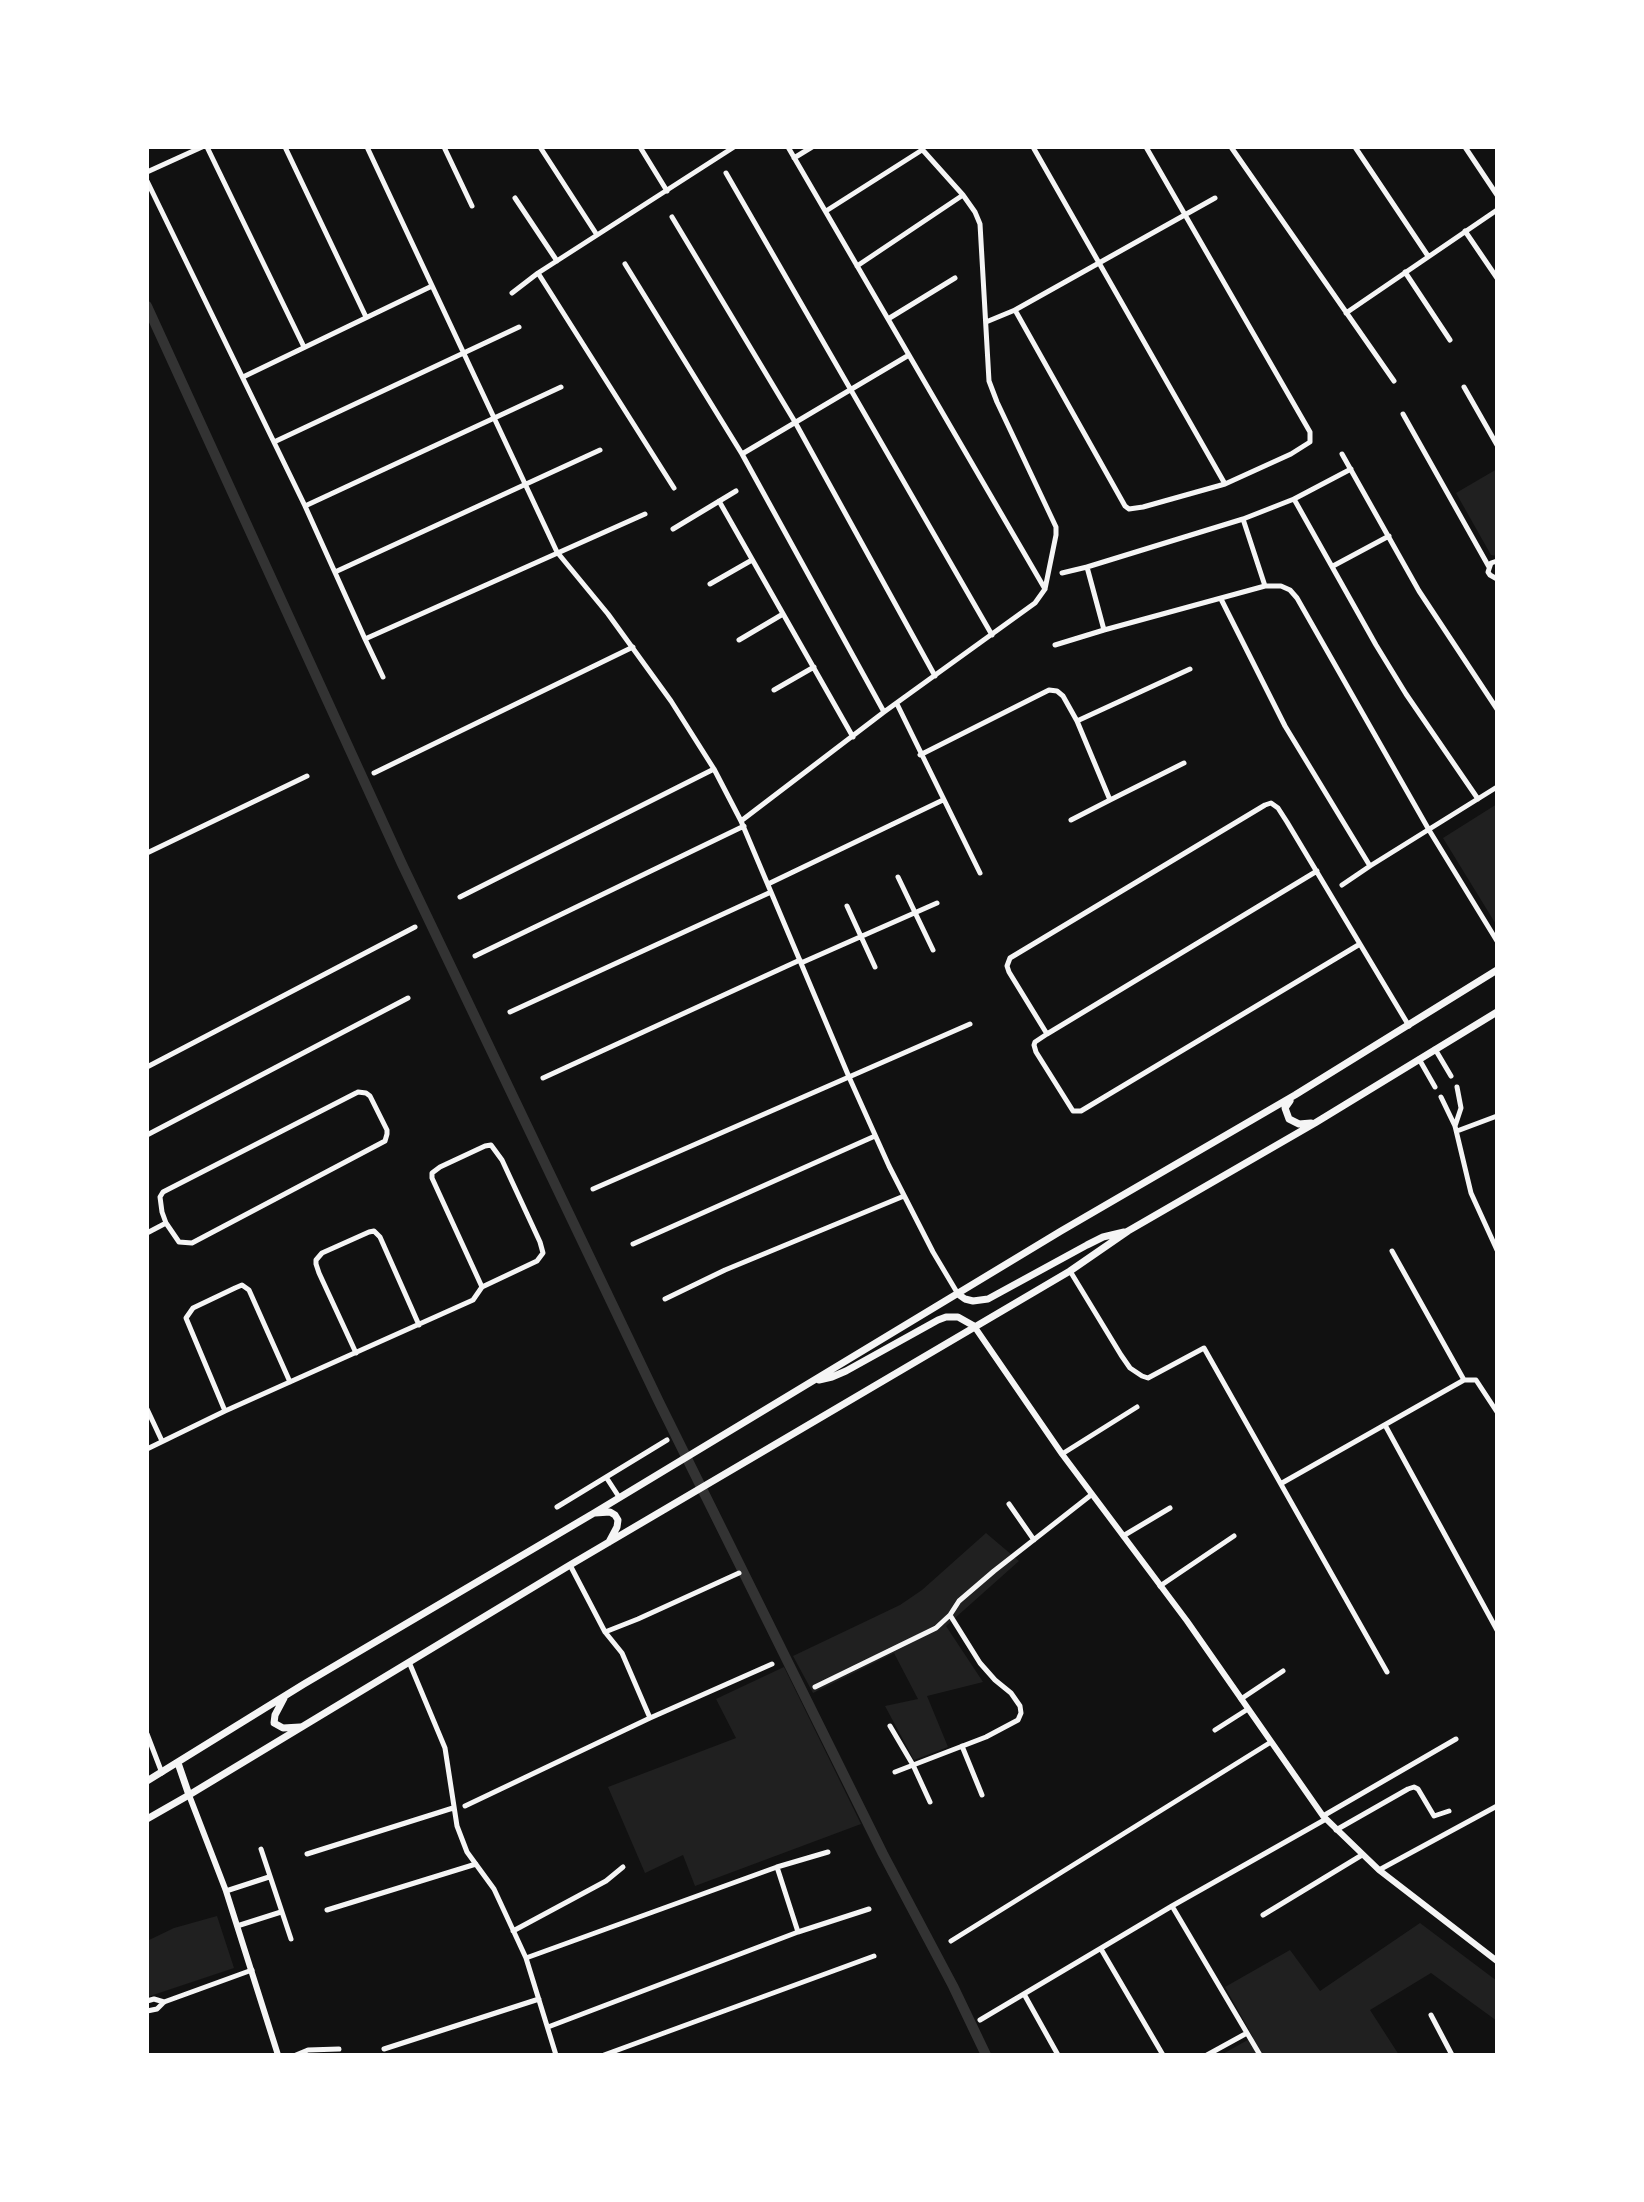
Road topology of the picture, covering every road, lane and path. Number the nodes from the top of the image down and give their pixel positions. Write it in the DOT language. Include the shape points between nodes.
graph roads {
  1 [pos="204,147"];
  2 [pos="285,147"];
  3 [pos="367,147"];
  4 [pos="443,147"];
  5 [pos="540,147"];
  6 [pos="640,147"];
  7 [pos="734,147"];
  8 [pos="788,147"];
  9 [pos="812,147"];
  10 [pos="1033,147"];
  11 [pos="1146,147"];
  12 [pos="1231,147"];
  13 [pos="1355,147"];
  14 [pos="1465,147"];
  15 [pos="921,149"];
  16 [pos="794,158"];
  17 [pos="147,172"];
  18 [pos="726,173"];
  19 [pos="147,181"];
  20 [pos="667,191"];
  21 [pos="963,195"];
  22 [pos="1497,195"];
  23 [pos="515,198"];
  24 [pos="1215,198"];
  25 [pos="472,206"];
  26 [pos="1497,210"];
  27 [pos="826,211"];
  28 [pos="1184,215"];
  29 [pos="672,217"];
  30 [pos="1465,231"];
  31 [pos="597,235"];
  32 [pos="1428,256"];
  33 [pos="557,261"];
  34 [pos="1099,263"];
  35 [pos="625,264"];
  36 [pos="857,265"];
  37 [pos="1405,272"];
  38 [pos="538,273"];
  39 [pos="955,278"];
  40 [pos="1497,278"];
  41 [pos="432,286"];
  42 [pos="512,293"];
  43 [pos="1015,310"];
  44 [pos="1346,313"];
  45 [pos="366,317"];
  46 [pos="888,319"];
  47 [pos="986,322"];
  48 [pos="519,327"];
  49 [pos="1450,340"];
  50 [pos="304,347"];
  51 [pos="463,352"];
  52 [pos="909,355"];
  53 [pos="243,377"];
  54 [pos="1394,381"];
  55 [pos="561,387"];
  56 [pos="1464,387"];
  57 [pos="850,389"];
  58 [pos="1404,414"];
  59 [pos="494,417"];
  60 [pos="795,422"];
  61 [pos="274,442"];
  62 [pos="1497,446"];
  63 [pos="600,450"];
  64 [pos="741,454"];
  65 [pos="1342,454"];
  66 [pos="1352,469"];
  67 [pos="525,483"];
  68 [pos="1225,484"];
  69 [pos="674,488"];
  70 [pos="736,491"];
  71 [pos="1294,499"];
  72 [pos="719,501"];
  73 [pos="305,506"];
  74 [pos="645,514"];
  75 [pos="1243,519"];
  76 [pos="673,529"];
  77 [pos="1389,536"];
  78 [pos="557,552"];
  79 [pos="752,560"];
  80 [pos="1497,561"];
  81 [pos="1333,566"];
  82 [pos="1087,567"];
  83 [pos="1489,567"];
  84 [pos="335,572"];
  85 [pos="1062,573"];
  86 [pos="1497,579"];
  87 [pos="710,584"];
  88 [pos="1265,586"];
  89 [pos="1045,589"];
  90 [pos="1221,599"];
  91 [pos="783,614"];
  92 [pos="1104,630"];
  93 [pos="992,635"];
  94 [pos="365,639"];
  95 [pos="739,640"];
  96 [pos="1055,645"];
  97 [pos="633,647"];
  98 [pos="814,667"];
  99 [pos="1190,670"];
  100 [pos="935,676"];
  101 [pos="383,677"];
  102 [pos="774,690"];
  103 [pos="897,704"];
  104 [pos="1497,709"];
  105 [pos="884,712"];
  106 [pos="1077,721"];
  107 [pos="853,737"];
  108 [pos="920,755"];
  109 [pos="1184,763"];
  110 [pos="713,769"];
  111 [pos="374,773"];
  112 [pos="307,776"];
  113 [pos="1497,787"];
  114 [pos="1478,799"];
  115 [pos="943,800"];
  116 [pos="1110,800"];
  117 [pos="1071,820"];
  118 [pos="743,823"];
  119 [pos="1429,830"];
  120 [pos="147,853"];
  121 [pos="1370,866"];
  122 [pos="1317,871"];
  123 [pos="980,873"];
  124 [pos="898,877"];
  125 [pos="768,884"];
  126 [pos="1342,885"];
  127 [pos="771,892"];
  128 [pos="460,897"];
  129 [pos="937,903"];
  130 [pos="847,906"];
  131 [pos="915,913"];
  132 [pos="415,927"];
  133 [pos="860,935"];
  134 [pos="1497,941"];
  135 [pos="1360,944"];
  136 [pos="933,950"];
  137 [pos="475,956"];
  138 [pos="800,962"];
  139 [pos="875,967"];
  140 [pos="1497,970"];
  141 [pos="408,998"];
  142 [pos="510,1012"];
  143 [pos="1497,1012"];
  144 [pos="970,1024"];
  145 [pos="1409,1026"];
  146 [pos="1047,1034"];
  147 [pos="1435,1049"];
  148 [pos="1419,1059"];
  149 [pos="147,1067"];
  150 [pos="1451,1076"];
  151 [pos="849,1077"];
  152 [pos="543,1079"];
  153 [pos="1435,1087"];
  154 [pos="1457,1087"];
  155 [pos="1295,1095"];
  156 [pos="1441,1097"];
  157 [pos="1497,1116"];
  158 [pos="1315,1123"];
  159 [pos="1456,1128"];
  160 [pos="147,1135"];
  161 [pos="875,1136"];
  162 [pos="593,1189"];
  163 [pos="904,1196"];
  164 [pos="166,1223"];
  165 [pos="1128,1231"];
  166 [pos="147,1233"];
  167 [pos="633,1244"];
  168 [pos="1497,1250"];
  169 [pos="1392,1251"];
  170 [pos="1070,1271"];
  171 [pos="482,1287"];
  172 [pos="958,1294"];
  173 [pos="665,1299"];
  174 [pos="419,1325"];
  175 [pos="974,1326"];
  176 [pos="356,1353"];
  177 [pos="1464,1380"];
  178 [pos="290,1382"];
  179 [pos="812,1382"];
  180 [pos="1137,1407"];
  181 [pos="147,1409"];
  182 [pos="225,1411"];
  183 [pos="1497,1412"];
  184 [pos="1385,1425"];
  185 [pos="667,1440"];
  186 [pos="162,1441"];
  187 [pos="147,1449"];
  188 [pos="1062,1454"];
  189 [pos="606,1477"];
  190 [pos="1282,1483"];
  191 [pos="1091,1495"];
  192 [pos="619,1497"];
  193 [pos="1009,1504"];
  194 [pos="557,1507"];
  195 [pos="1170,1508"];
  196 [pos="594,1513"];
  197 [pos="1123,1536"];
  198 [pos="1234,1536"];
  199 [pos="1034,1540"];
  200 [pos="609,1542"];
  201 [pos="570,1565"];
  202 [pos="739,1573"];
  203 [pos="1160,1586"];
  204 [pos="950,1615"];
  205 [pos="1497,1630"];
  206 [pos="605,1632"];
  207 [pos="409,1662"];
  208 [pos="772,1664"];
  209 [pos="1283,1671"];
  210 [pos="1387,1672"];
  211 [pos="815,1687"];
  212 [pos="285,1698"];
  213 [pos="1241,1699"];
  214 [pos="1248,1709"];
  215 [pos="650,1718"];
  216 [pos="304,1726"];
  217 [pos="890,1726"];
  218 [pos="1214,1730"];
  219 [pos="147,1734"];
  220 [pos="1456,1739"];
  221 [pos="1271,1742"];
  222 [pos="962,1746"];
  223 [pos="178,1763"];
  224 [pos="913,1765"];
  225 [pos="895,1772"];
  226 [pos="162,1773"];
  227 [pos="147,1782"];
  228 [pos="189,1795"];
  229 [pos="982,1795"];
  230 [pos="930,1802"];
  231 [pos="465,1806"];
  232 [pos="1497,1806"];
  233 [pos="453,1808"];
  234 [pos="1449,1811"];
  235 [pos="1325,1818"];
  236 [pos="147,1819"];
  237 [pos="1336,1830"];
  238 [pos="261,1849"];
  239 [pos="828,1852"];
  240 [pos="307,1854"];
  241 [pos="1362,1855"];
  242 [pos="476,1864"];
  243 [pos="623,1867"];
  244 [pos="777,1867"];
  245 [pos="1378,1870"];
  246 [pos="269,1877"];
  247 [pos="226,1891"];
  248 [pos="1172,1906"];
  249 [pos="869,1909"];
  250 [pos="327,1910"];
  251 [pos="281,1912"];
  252 [pos="1263,1915"];
  253 [pos="237,1926"];
  254 [pos="513,1931"];
  255 [pos="798,1932"];
  256 [pos="291,1939"];
  257 [pos="951,1941"];
  258 [pos="1101,1949"];
  259 [pos="874,1956"];
  260 [pos="526,1958"];
  261 [pos="1497,1961"];
  262 [pos="251,1970"];
  263 [pos="1024,1994"];
  264 [pos="539,1999"];
  265 [pos="147,2001"];
  266 [pos="164,2002"];
  267 [pos="147,2011"];
  268 [pos="1431,2015"];
  269 [pos="980,2020"];
  270 [pos="548,2027"];
  271 [pos="1247,2033"];
  272 [pos="339,2049"];
  273 [pos="384,2049"];
  274 [pos="553,2054"];
  275 [pos="278,2055"];
  276 [pos="296,2055"];
  277 [pos="604,2055"];
  278 [pos="1058,2055"];
  279 [pos="1163,2055"];
  280 [pos="1207,2055"];
  281 [pos="1260,2055"];
  282 [pos="1452,2055"];
  1 -- 17 [label="street"];
  1 -- 50 [label="street"];
  2 -- 45 [label="street"];
  3 -- 41 [label="street"];
  4 -- 25 [label="street"];
  5 -- 31 [label="street"];
  6 -- 20 [label="street"];
  7 -- 20 [label="street"];
  8 -- 16 [label="street"];
  9 -- 16 [label="street"];
  10 -- 34 [label="street"];
  11 -- 28 [label="street"];
  12 -- 44 [label="street"];
  13 -- 32 [label="street"];
  14 -- 22 [label="street"];
  15 -- 21 [label="street"];
  15 -- 27 [label="street"];
  16 -- 27 [label="street"];
  18 -- 57 [label="street"];
  19 -- 53 [label="street"];
  20 -- 31 [label="street"];
  21 -- 36 [label="street"];
  21 -- 47 [label="street" via="979,225"];
  23 -- 33 [label="street"];
  24 -- 28 [label="street"];
  26 -- 30 [label="street"];
  27 -- 36 [label="street"];
  28 -- 34 [label="street"];
  28 -- 68 [label="street" via="1311,437 1291,454"];
  29 -- 60 [label="street"];
  30 -- 32 [label="street"];
  30 -- 40 [label="street"];
  31 -- 33 [label="street"];
  32 -- 37 [label="street"];
  33 -- 38 [label="street"];
  34 -- 43 [label="street"];
  34 -- 68 [label="street"];
  35 -- 64 [label="street"];
  36 -- 46 [label="street"];
  37 -- 44 [label="street"];
  37 -- 49 [label="street"];
  38 -- 42 [label="street"];
  38 -- 69 [label="street"];
  39 -- 46 [label="street"];
  41 -- 45 [label="street"];
  41 -- 51 [label="street"];
  43 -- 47 [label="street"];
  43 -- 68 [label="street" via="1125,506 1143,507"];
  44 -- 54 [label="street"];
  45 -- 50 [label="street"];
  46 -- 52 [label="street"];
  47 -- 89 [label="street" via="992,391 1056,527"];
  48 -- 51 [label="street"];
  50 -- 53 [label="street"];
  51 -- 59 [label="street"];
  51 -- 61 [label="street"];
  52 -- 57 [label="street"];
  52 -- 89 [label="street"];
  53 -- 61 [label="street"];
  55 -- 59 [label="street"];
  56 -- 62 [label="street"];
  57 -- 60 [label="street"];
  57 -- 93 [label="street"];
  58 -- 83 [label="street"];
  59 -- 67 [label="street"];
  59 -- 73 [label="street"];
  60 -- 64 [label="street"];
  60 -- 100 [label="street"];
  61 -- 73 [label="street"];
  63 -- 67 [label="street"];
  64 -- 105 [label="street"];
  65 -- 66 [label="street"];
  66 -- 71 [label="street"];
  66 -- 77 [label="street"];
  67 -- 78 [label="street"];
  67 -- 84 [label="street"];
  70 -- 72 [label="street"];
  71 -- 75 [label="street"];
  71 -- 81 [label="street"];
  72 -- 76 [label="street"];
  72 -- 79 [label="street"];
  73 -- 84 [label="street"];
  74 -- 78 [label="street"];
  75 -- 82 [label="street"];
  75 -- 88 [label="street"];
  77 -- 81 [label="street"];
  77 -- 104 [label="street" via="1419,591"];
  78 -- 94 [label="street"];
  78 -- 97 [label="street"];
  79 -- 87 [label="street"];
  79 -- 91 [label="street"];
  80 -- 83 [label="street"];
  81 -- 114 [label="street" via="1406,694"];
  82 -- 85 [label="street"];
  82 -- 92 [label="street"];
  83 -- 86 [label="street" via="1490,575"];
  84 -- 94 [label="street"];
  88 -- 90 [label="street"];
  88 -- 119 [label="street" via="1281,586 1297,598"];
  89 -- 93 [label="street" via="1035,603"];
  90 -- 92 [label="street"];
  90 -- 121 [label="street" via="1285,726"];
  91 -- 95 [label="street"];
  91 -- 98 [label="street"];
  92 -- 96 [label="street"];
  93 -- 100 [label="street"];
  94 -- 101 [label="street"];
  97 -- 110 [label="street"];
  97 -- 111 [label="street"];
  98 -- 102 [label="street"];
  98 -- 107 [label="street"];
  99 -- 106 [label="street"];
  100 -- 103 [label="street"];
  103 -- 105 [label="street"];
  103 -- 108 [label="street"];
  105 -- 107 [label="street"];
  106 -- 108 [label="street" via="1063,696 1049,690"];
  106 -- 116 [label="street"];
  107 -- 118 [label="street"];
  108 -- 115 [label="street"];
  109 -- 116 [label="street"];
  110 -- 118 [label="street"];
  110 -- 128 [label="street"];
  112 -- 120 [label="street"];
  113 -- 114 [label="street"];
  114 -- 119 [label="street"];
  115 -- 123 [label="street"];
  115 -- 125 [label="street"];
  116 -- 117 [label="street"];
  118 -- 125 [label="street"];
  118 -- 137 [label="street"];
  119 -- 121 [label="street"];
  119 -- 134 [label="street"];
  121 -- 126 [label="street"];
  122 -- 135 [label="street"];
  122 -- 146 [label="street"];
  122 -- 146 [label="street" via="1278,807 1271,803 1010,958 1009,972"];
  124 -- 131 [label="street"];
  125 -- 127 [label="street"];
  127 -- 138 [label="street"];
  127 -- 142 [label="street"];
  129 -- 131 [label="street"];
  130 -- 133 [label="street"];
  131 -- 133 [label="street"];
  131 -- 136 [label="street"];
  132 -- 149 [label="street"];
  133 -- 138 [label="street"];
  133 -- 139 [label="street"];
  135 -- 145 [label="street"];
  135 -- 146 [label="street" via="1081,1111 1073,1111 1034,1048"];
  138 -- 151 [label="street"];
  138 -- 152 [label="street"];
  140 -- 145 [label="main road"];
  141 -- 160 [label="street"];
  143 -- 147 [label="main road"];
  144 -- 151 [label="street"];
  145 -- 155 [label="main road"];
  147 -- 148 [label="main road"];
  147 -- 150 [label="street"];
  148 -- 153 [label="street"];
  148 -- 158 [label="main road"];
  151 -- 161 [label="street"];
  151 -- 162 [label="street"];
  154 -- 159 [label="street" via="1461,1108"];
  155 -- 158 [label="main road" via="1285,1108 1289,1119"];
  155 -- 172 [label="main road"];
  156 -- 159 [label="street"];
  157 -- 159 [label="street"];
  158 -- 165 [label="main road"];
  159 -- 168 [label="street" via="1471,1193"];
  161 -- 163 [label="street"];
  161 -- 167 [label="street"];
  163 -- 172 [label="street"];
  163 -- 173 [label="street"];
  164 -- 164 [label="street" via="179,1242 192,1243 384,1141 387,1130 370,1096 363,1092 350,1096 171,1187 160,1198"];
  164 -- 166 [label="street"];
  165 -- 170 [label="main road"];
  165 -- 172 [label="main road" via="1103,1237 988,1299 973,1301"];
  169 -- 177 [label="street"];
  170 -- 175 [label="main road"];
  170 -- 190 [label="street" via="1121,1355 1142,1376 1148,1378 1204,1348"];
  171 -- 171 [label="street" via="432,1173 485,1146 494,1147 502,1160 543,1252 537,1261"];
  171 -- 174 [label="street" via="473,1300"];
  172 -- 179 [label="main road"];
  174 -- 176 [label="street"];
  174 -- 176 [label="street" via="380,1237 369,1232 316,1259"];
  175 -- 179 [label="main road" via="958,1317 939,1320 846,1371"];
  175 -- 188 [label="street"];
  175 -- 200 [label="main road"];
  176 -- 178 [label="street"];
  177 -- 183 [label="street" via="1476,1380"];
  177 -- 184 [label="street"];
  178 -- 182 [label="street"];
  178 -- 182 [label="street" via="249,1290 242,1285 235,1288 193,1308 186,1318"];
  179 -- 192 [label="main road"];
  180 -- 188 [label="street"];
  181 -- 186 [label="street"];
  182 -- 186 [label="street"];
  184 -- 190 [label="street"];
  184 -- 205 [label="street"];
  185 -- 189 [label="street"];
  186 -- 187 [label="street"];
  188 -- 191 [label="street"];
  189 -- 192 [label="street"];
  189 -- 194 [label="street"];
  190 -- 210 [label="street"];
  191 -- 197 [label="street"];
  191 -- 199 [label="street"];
  192 -- 196 [label="main road"];
  193 -- 199 [label="street"];
  195 -- 197 [label="street"];
  196 -- 200 [label="main road" via="610,1513 618,1520"];
  196 -- 212 [label="main road"];
  197 -- 203 [label="street"];
  198 -- 203 [label="street"];
  199 -- 204 [label="street" via="959,1601"];
  200 -- 201 [label="main road"];
  201 -- 206 [label="street"];
  201 -- 207 [label="main road"];
  202 -- 206 [label="street"];
  203 -- 213 [label="street"];
  204 -- 211 [label="street" via="936,1628"];
  204 -- 222 [label="street" via="980,1663 1012,1693 1021,1713 1018,1720"];
  206 -- 215 [label="street" via="622,1653"];
  207 -- 216 [label="main road"];
  207 -- 233 [label="street" via="445,1748"];
  208 -- 215 [label="street"];
  209 -- 213 [label="street"];
  212 -- 216 [label="main road" via="274,1723 283,1728"];
  212 -- 223 [label="main road"];
  213 -- 214 [label="street"];
  214 -- 218 [label="street"];
  214 -- 221 [label="street"];
  215 -- 231 [label="street"];
  216 -- 228 [label="main road"];
  217 -- 224 [label="street"];
  219 -- 226 [label="street"];
  220 -- 235 [label="street"];
  221 -- 235 [label="street"];
  221 -- 257 [label="street"];
  222 -- 224 [label="street"];
  222 -- 229 [label="street"];
  223 -- 226 [label="main road"];
  223 -- 228 [label="main road"];
  224 -- 225 [label="street"];
  224 -- 230 [label="street"];
  226 -- 227 [label="main road"];
  228 -- 236 [label="main road"];
  228 -- 247 [label="street"];
  232 -- 245 [label="street"];
  233 -- 240 [label="street"];
  233 -- 242 [label="street" via="467,1852"];
  234 -- 237 [label="street" via="1434,1816 1414,1787"];
  235 -- 237 [label="street"];
  235 -- 248 [label="street"];
  237 -- 241 [label="street"];
  238 -- 246 [label="street"];
  239 -- 244 [label="street"];
  241 -- 245 [label="street"];
  241 -- 252 [label="street"];
  242 -- 250 [label="street"];
  242 -- 254 [label="street" via="494,1889"];
  243 -- 254 [label="street" via="606,1881"];
  244 -- 255 [label="street"];
  244 -- 260 [label="street"];
  245 -- 261 [label="street"];
  246 -- 247 [label="street"];
  246 -- 251 [label="street"];
  247 -- 253 [label="street"];
  248 -- 258 [label="street"];
  248 -- 271 [label="street"];
  249 -- 255 [label="street"];
  251 -- 253 [label="street"];
  251 -- 256 [label="street"];
  253 -- 262 [label="street"];
  254 -- 260 [label="street"];
  255 -- 270 [label="street"];
  258 -- 263 [label="street"];
  258 -- 279 [label="street"];
  259 -- 277 [label="street"];
  260 -- 264 [label="street"];
  262 -- 266 [label="street"];
  262 -- 275 [label="street"];
  263 -- 269 [label="street"];
  263 -- 278 [label="street"];
  264 -- 270 [label="street"];
  264 -- 273 [label="street"];
  265 -- 266 [label="street"];
  266 -- 267 [label="street"];
  268 -- 282 [label="street"];
  270 -- 274 [label="street"];
  271 -- 280 [label="street"];
  271 -- 281 [label="street"];
  272 -- 276 [label="street"];
}
